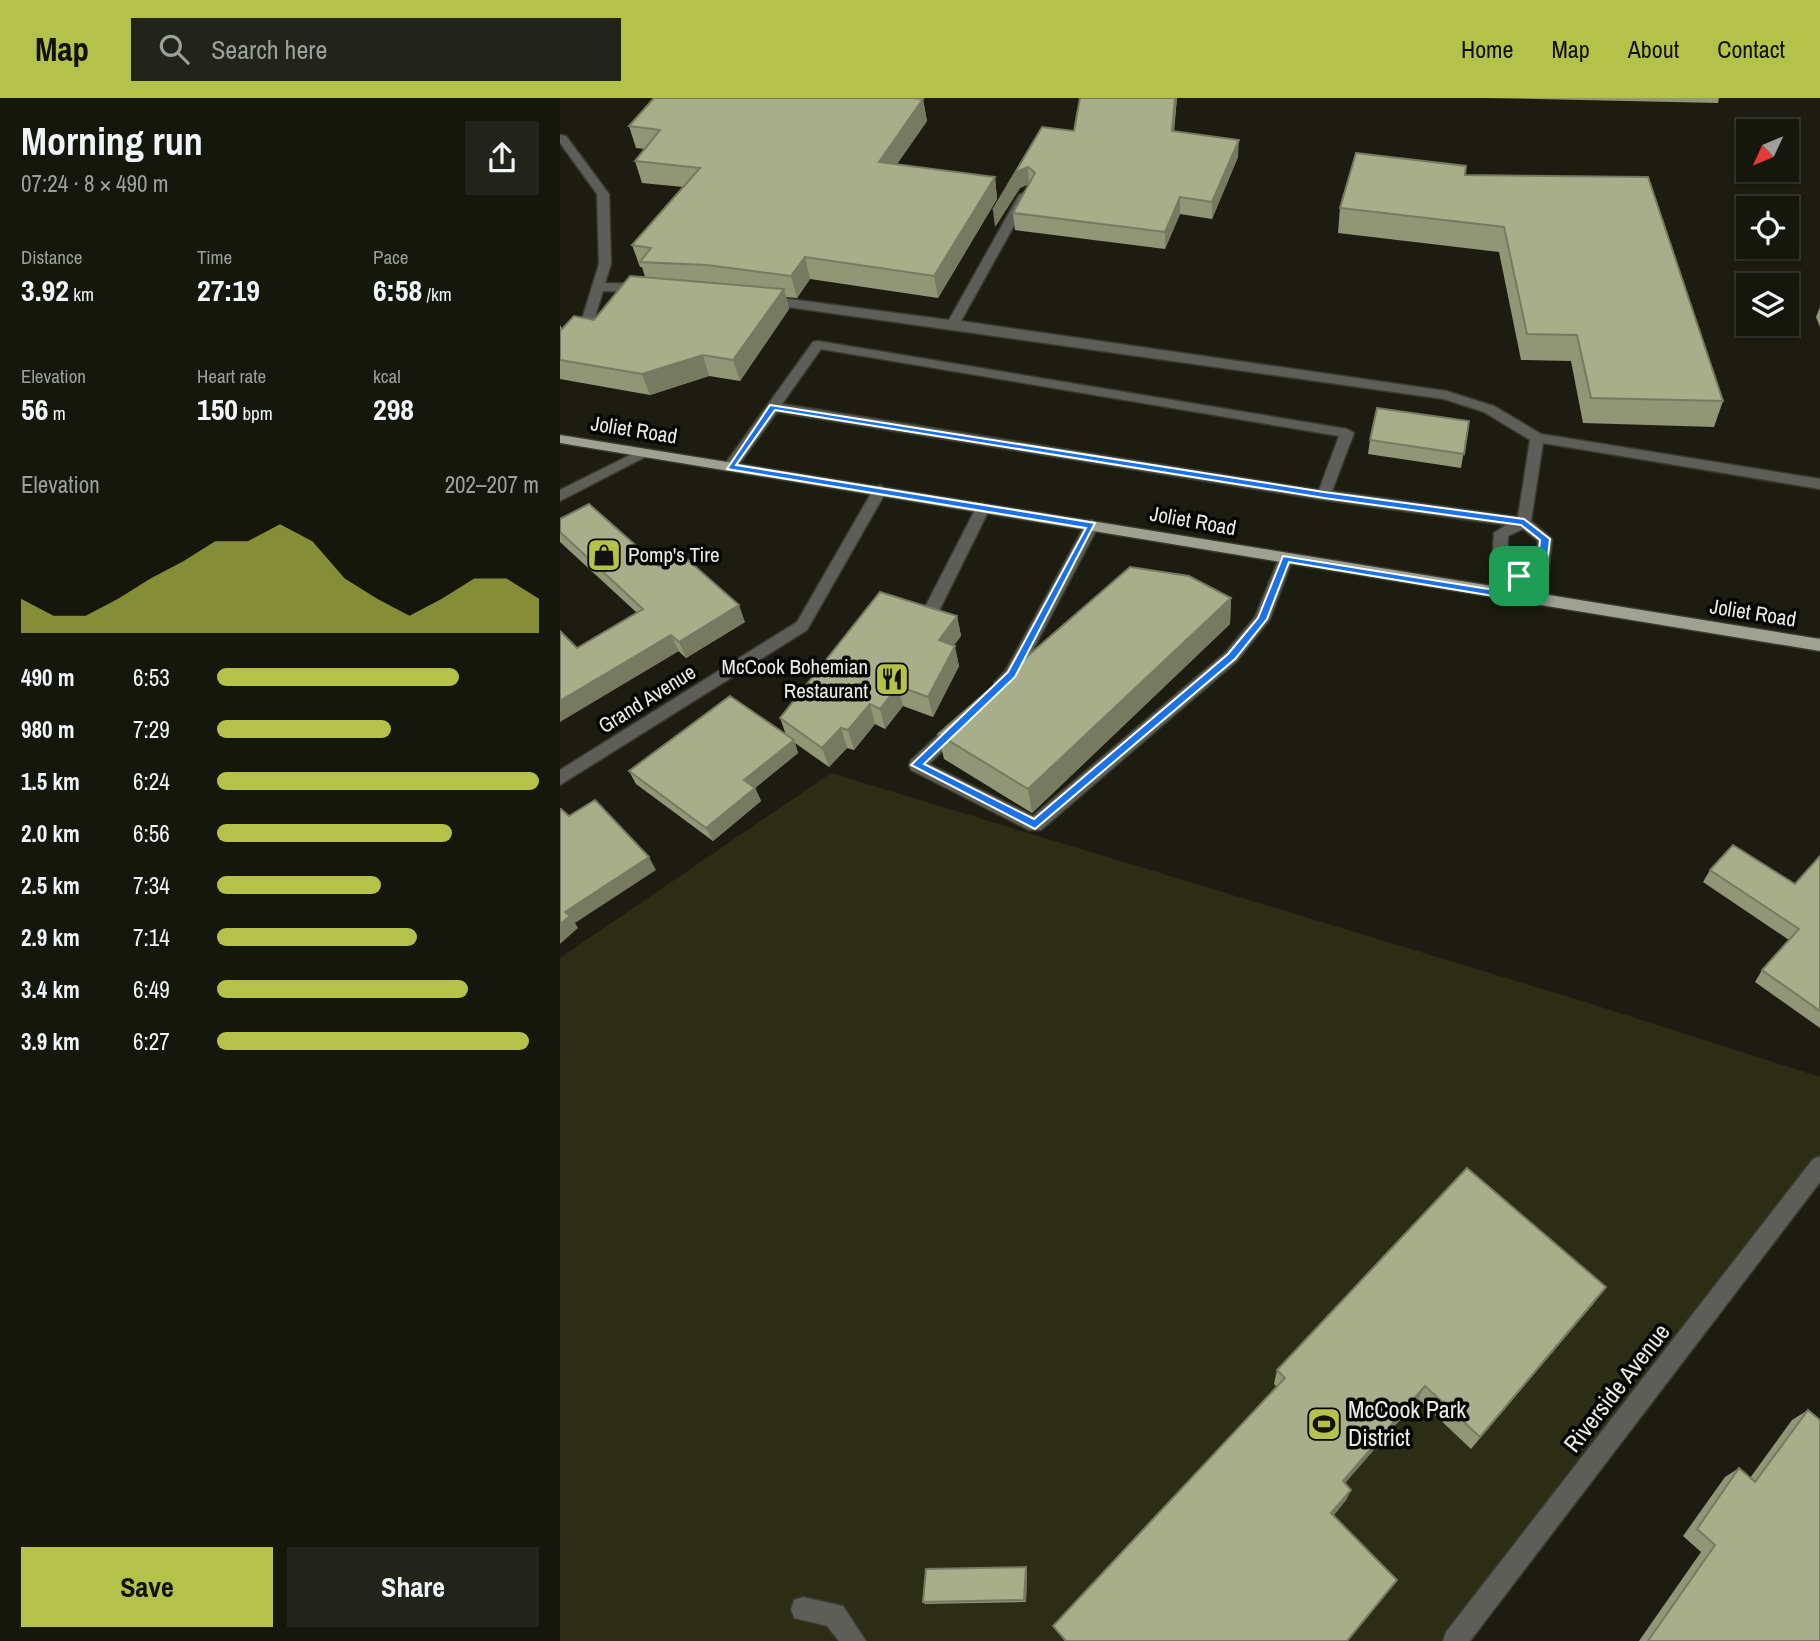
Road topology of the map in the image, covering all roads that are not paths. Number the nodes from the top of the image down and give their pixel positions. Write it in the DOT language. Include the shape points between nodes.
graph roads {
  1 [pos="562,138"];
  2 [pos="1028,189"];
  3 [pos="598,287"];
  4 [pos="655,288"];
  5 [pos="756,299"];
  6 [pos="953,324"];
  7 [pos="560,349"];
  8 [pos="773,407"];
  9 [pos="1537,438"];
  10 [pos="560,439"];
  11 [pos="642,453"];
  12 [pos="730,467"];
  13 [pos="1820,484"];
  14 [pos="880,490"];
  15 [pos="1324,495"];
  16 [pos="560,496"];
  17 [pos="983,508"];
  18 [pos="1524,523"];
  19 [pos="1091,525"];
  20 [pos="1286,558"];
  21 [pos="1519,576"];
  22 [pos="1518,597"];
  23 [pos="931,611"];
  24 [pos="1820,645"];
  25 [pos="993,692"];
  26 [pos="974,710"];
  27 [pos="560,778"];
  28 [pos="1820,1166"];
  29 [pos="803,1609"];
  30 [pos="854,1641"];
  31 [pos="1455,1641"];
  1 -- 3 [label="street" via="603,194 605,264"];
  2 -- 6 [label="street"];
  3 -- 4 [label="street"];
  3 -- 7 [label="street" via="588,320"];
  5 -- 6 [label="street"];
  6 -- 9 [label="street" via="1446,395 1489,409"];
  8 -- 12 [label="street"];
  8 -- 15 [label="street"];
  8 -- 15 [label="street" via="818,345 1347,433"];
  9 -- 13 [label="street"];
  9 -- 18 [label="street"];
  10 -- 11 [label="main road, Joliet Road"];
  11 -- 12 [label="main road, Joliet Road"];
  11 -- 16 [label="street"];
  12 -- 14 [label="main road, Joliet Road"];
  14 -- 17 [label="main road, Joliet Road"];
  14 -- 27 [label="street, Grand Avenue" via="802,626"];
  15 -- 18 [label="street"];
  17 -- 19 [label="main road, Joliet Road"];
  17 -- 23 [label="street"];
  18 -- 21 [label="street" via="1501,533 1499,567"];
  18 -- 21 [label="street" via="1545,539 1541,573"];
  19 -- 20 [label="main road, Joliet Road"];
  19 -- 25 [label="street" via="1012,674"];
  20 -- 22 [label="main road, Joliet Road"];
  20 -- 26 [label="street" via="1262,619 1231,657 1035,825 917,765"];
  21 -- 22 [label="street"];
  22 -- 24 [label="main road, Joliet Road"];
  28 -- 31 [label="street, Riverside Avenue"];
  29 -- 30 [label="street" via="834,1615"];
}
